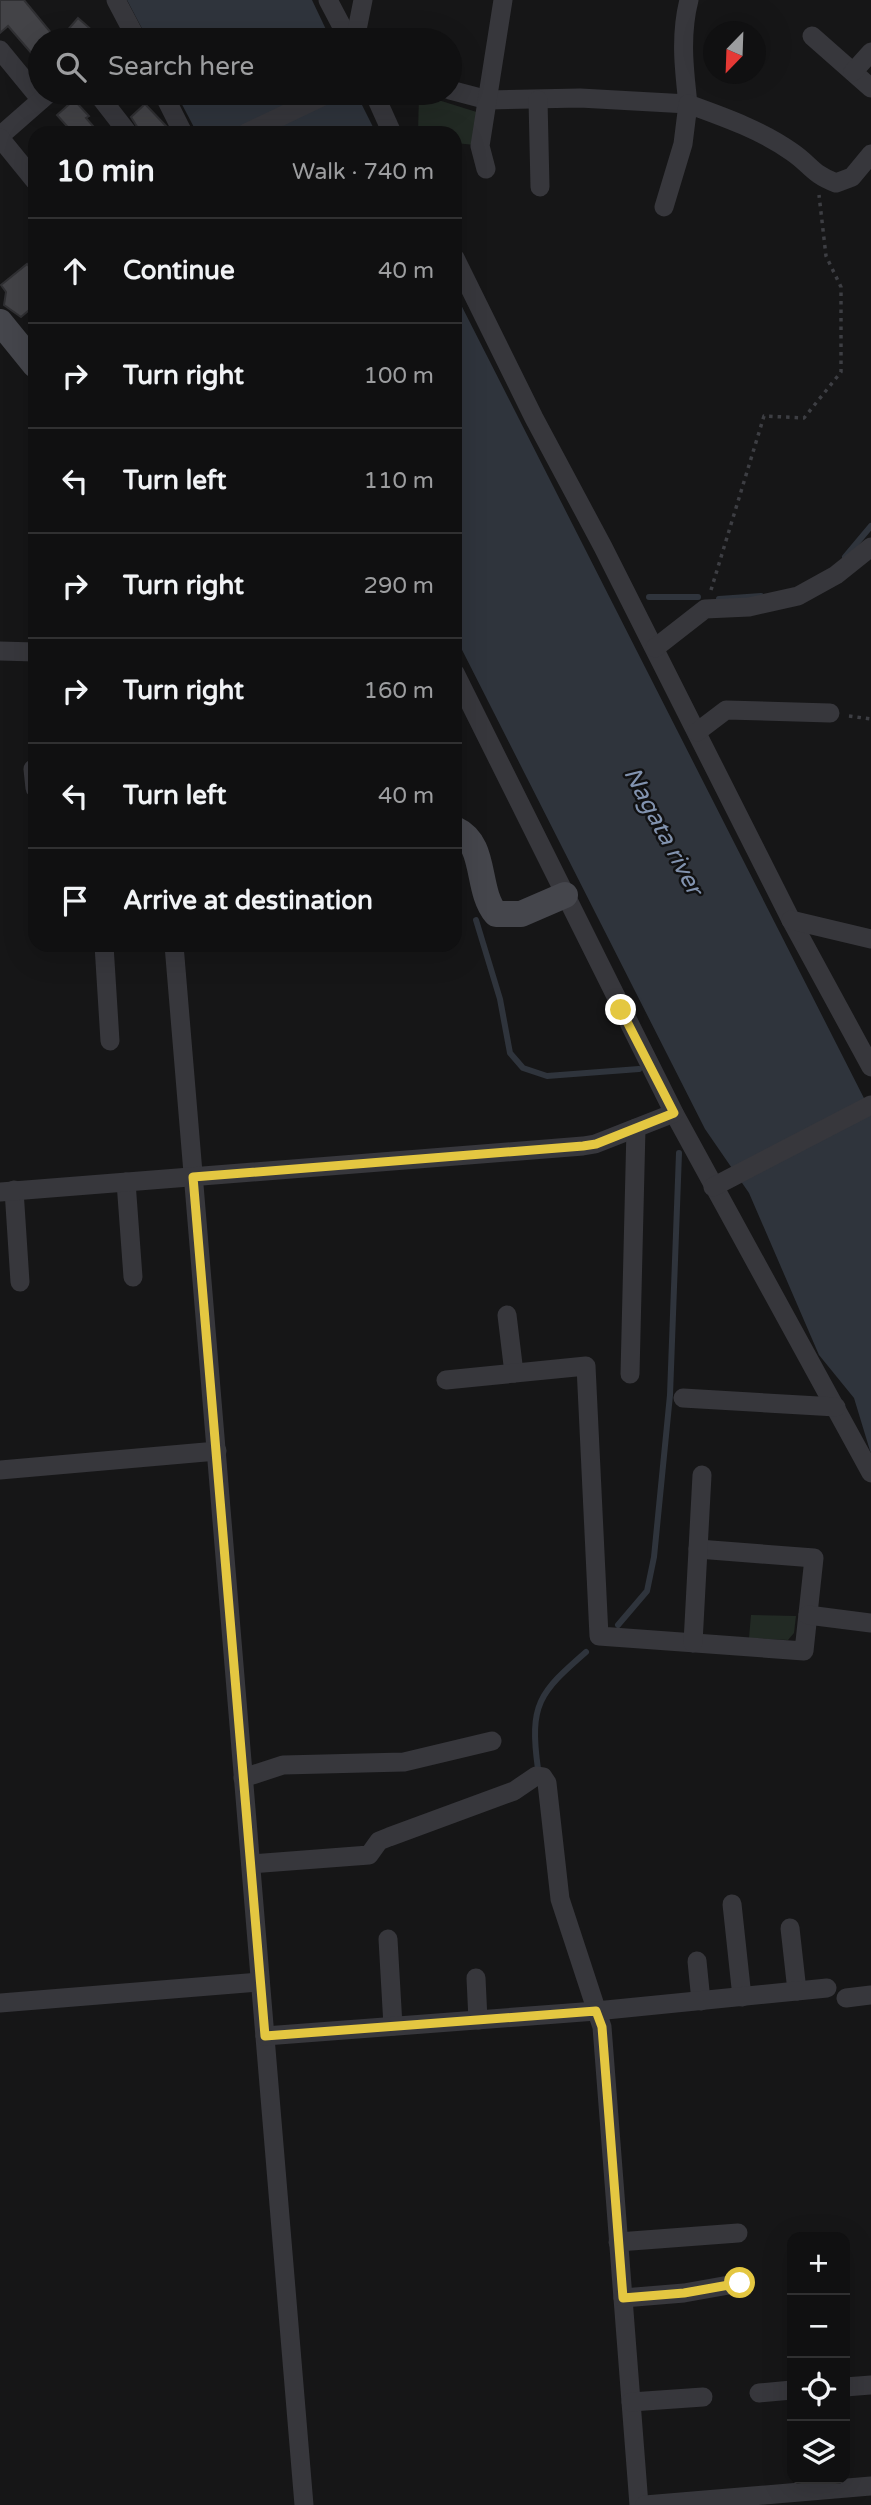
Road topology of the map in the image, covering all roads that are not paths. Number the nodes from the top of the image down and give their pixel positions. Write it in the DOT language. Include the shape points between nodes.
graph roads {
  1 [pos="116,0"];
  2 [pos="328,0"];
  3 [pos="363,0"];
  4 [pos="503,0"];
  5 [pos="689,0"];
  6 [pos="131,28"];
  7 [pos="343,28"];
  8 [pos="357,28"];
  9 [pos="812,36"];
  10 [pos="0,50"];
  11 [pos="871,52"];
  12 [pos="853,72"];
  13 [pos="28,79"];
  14 [pos="871,88"];
  15 [pos="462,93"];
  16 [pos="488,100"];
  17 [pos="538,100"];
  18 [pos="688,104"];
  19 [pos="35,105"];
  20 [pos="106,105"];
  21 [pos="169,105"];
  22 [pos="305,105"];
  23 [pos="380,105"];
  24 [pos="123,126"];
  25 [pos="180,126"];
  26 [pos="261,126"];
  27 [pos="390,126"];
  28 [pos="0,137"];
  29 [pos="871,154"];
  30 [pos="486,169"];
  31 [pos="28,172"];
  32 [pos="540,187"];
  33 [pos="664,207"];
  34 [pos="462,272"];
  35 [pos="0,322"];
  36 [pos="28,356"];
  37 [pos="871,547"];
  38 [pos="655,648"];
  39 [pos="0,651"];
  40 [pos="28,652"];
  41 [pos="462,687"];
  42 [pos="830,713"];
  43 [pos="697,732"];
  44 [pos="462,832"];
  45 [pos="565,895"];
  46 [pos="791,920"];
  47 [pos="871,939"];
  48 [pos="104,952"];
  49 [pos="175,952"];
  50 [pos="110,1041"];
  51 [pos="871,1067"];
  52 [pos="871,1105"];
  53 [pos="674,1113"];
  54 [pos="636,1128"];
  55 [pos="193,1177"];
  56 [pos="126,1182"];
  57 [pos="713,1187"];
  58 [pos="7,1191"];
  59 [pos="134,1277"];
  60 [pos="20,1282"];
  61 [pos="506,1315"];
  62 [pos="514,1373"];
  63 [pos="630,1374"];
  64 [pos="446,1380"];
  65 [pos="683,1398"];
  66 [pos="836,1407"];
  67 [pos="217,1451"];
  68 [pos="0,1470"];
  69 [pos="871,1473"];
  70 [pos="702,1475"];
  71 [pos="698,1549"];
  72 [pos="808,1615"];
  73 [pos="871,1623"];
  74 [pos="693,1643"];
  75 [pos="492,1741"];
  76 [pos="243,1778"];
  77 [pos="251,1864"];
  78 [pos="732,1904"];
  79 [pos="790,1928"];
  80 [pos="388,1939"];
  81 [pos="697,1961"];
  82 [pos="476,1978"];
  83 [pos="260,1982"];
  84 [pos="827,1988"];
  85 [pos="797,1991"];
  86 [pos="871,1995"];
  87 [pos="742,1997"];
  88 [pos="846,1998"];
  89 [pos="701,2001"];
  90 [pos="0,2003"];
  91 [pos="596,2011"];
  92 [pos="478,2020"];
  93 [pos="393,2026"];
  94 [pos="265,2036"];
  95 [pos="738,2233"];
  96 [pos="618,2242"];
  97 [pos="740,2283"];
  98 [pos="623,2298"];
  99 [pos="871,2385"];
  100 [pos="850,2387"];
  101 [pos="787,2390"];
  102 [pos="759,2393"];
  103 [pos="703,2397"];
  104 [pos="631,2402"];
  105 [pos="871,2486"];
  106 [pos="304,2505"];
  107 [pos="639,2505"];
  108 [pos="645,2505"];
  1 -- 6 [label="street"];
  2 -- 7 [label="street"];
  3 -- 8 [label="street"];
  4 -- 16 [label="street"];
  5 -- 18 [label="street" via="683,59"];
  9 -- 12 [label="street"];
  10 -- 13 [label="street"];
  11 -- 12 [label="street"];
  12 -- 14 [label="street"];
  15 -- 16 [label="street"];
  16 -- 17 [label="street"];
  16 -- 30 [label="street" via="480,146"];
  17 -- 18 [label="street"];
  17 -- 32 [label="street"];
  18 -- 29 [label="street" via="758,132 794,153 816,176 836,183 852,177"];
  18 -- 33 [label="street" via="683,144"];
  19 -- 28 [label="street"];
  20 -- 24 [label="street"];
  21 -- 25 [label="street"];
  22 -- 26 [label="street"];
  23 -- 27 [label="street"];
  28 -- 31 [label="street"];
  34 -- 38 [label="street"];
  35 -- 36 [label="street"];
  37 -- 38 [label="street" via="836,575 798,596 749,607 705,609"];
  38 -- 43 [label="street"];
  39 -- 40 [label="street"];
  41 -- 45 [label="street"];
  42 -- 43 [label="street" via="726,710"];
  43 -- 46 [label="street"];
  44 -- 45 [label="street" via="479,860 483,890 496,914 521,914"];
  45 -- 53 [label="street"];
  46 -- 47 [label="street"];
  46 -- 51 [label="street"];
  48 -- 50 [label="street"];
  49 -- 55 [label="street"];
  52 -- 57 [label="street"];
  53 -- 54 [label="street"];
  53 -- 57 [label="street"];
  54 -- 55 [label="street" via="583,1146"];
  54 -- 63 [label="street"];
  55 -- 56 [label="street"];
  55 -- 67 [label="street"];
  56 -- 58 [label="street"];
  56 -- 59 [label="street"];
  57 -- 66 [label="street"];
  58 -- 60 [label="street"];
  61 -- 62 [label="street"];
  62 -- 64 [label="street"];
  62 -- 74 [label="street" via="586,1367 598,1636"];
  65 -- 66 [label="street"];
  66 -- 69 [label="street"];
  67 -- 68 [label="street"];
  67 -- 76 [label="street"];
  70 -- 71 [label="street"];
  71 -- 72 [label="street" via="814,1558"];
  71 -- 74 [label="street"];
  72 -- 73 [label="street"];
  72 -- 74 [label="street" via="804,1651"];
  75 -- 76 [label="street" via="404,1762 283,1765"];
  76 -- 77 [label="street"];
  77 -- 83 [label="street"];
  77 -- 91 [label="street" via="369,1855 379,1841 542,1777 547,1783 560,1899"];
  78 -- 87 [label="street"];
  79 -- 85 [label="street"];
  80 -- 93 [label="street"];
  81 -- 89 [label="street"];
  82 -- 92 [label="street"];
  83 -- 90 [label="street"];
  83 -- 94 [label="street"];
  84 -- 85 [label="street"];
  85 -- 87 [label="street"];
  86 -- 88 [label="street"];
  87 -- 89 [label="street"];
  89 -- 91 [label="street"];
  91 -- 92 [label="street"];
  91 -- 96 [label="street" via="602,2027"];
  92 -- 93 [label="street"];
  93 -- 94 [label="street"];
  94 -- 106 [label="street"];
  95 -- 96 [label="street"];
  96 -- 98 [label="street"];
  97 -- 98 [label="street"];
  98 -- 104 [label="street"];
  99 -- 100 [label="street"];
  101 -- 102 [label="street"];
  103 -- 104 [label="street"];
  104 -- 107 [label="street"];
  105 -- 108 [label="street"];
}
